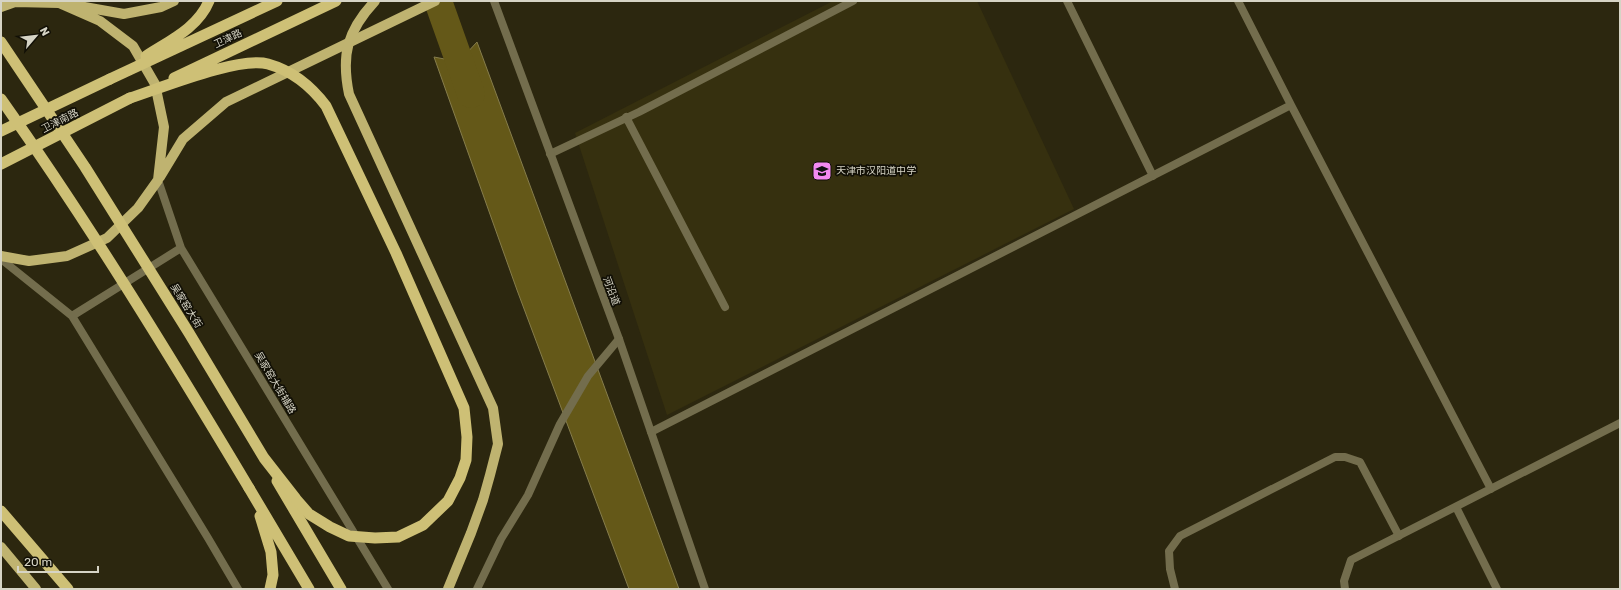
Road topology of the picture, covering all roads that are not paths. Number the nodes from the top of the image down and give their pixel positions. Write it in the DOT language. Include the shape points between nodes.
graph roads {
  1 [pos="174,1"];
  2 [pos="209,1"];
  3 [pos="277,1"];
  4 [pos="336,1"];
  5 [pos="375,1"];
  6 [pos="435,1"];
  7 [pos="494,1"];
  8 [pos="853,1"];
  9 [pos="1066,1"];
  10 [pos="1238,1"];
  11 [pos="58,2"];
  12 [pos="1,7"];
  13 [pos="1,42"];
  14 [pos="110,79"];
  15 [pos="130,98"];
  16 [pos="1,99"];
  17 [pos="1291,105"];
  18 [pos="626,117"];
  19 [pos="1,131"];
  20 [pos="550,154"];
  21 [pos="1,164"];
  22 [pos="1153,176"];
  23 [pos="158,180"];
  24 [pos="182,248"];
  25 [pos="1,257"];
  26 [pos="726,307"];
  27 [pos="72,316"];
  28 [pos="618,339"];
  29 [pos="1620,423"];
  30 [pos="651,432"];
  31 [pos="264,458"];
  32 [pos="249,488"];
  33 [pos="1491,490"];
  34 [pos="1456,507"];
  35 [pos="1,511"];
  36 [pos="1399,536"];
  37 [pos="1,547"];
  38 [pos="36,589"];
  39 [pos="68,589"];
  40 [pos="238,589"];
  41 [pos="270,589"];
  42 [pos="309,589"];
  43 [pos="341,589"];
  44 [pos="388,589"];
  45 [pos="448,589"];
  46 [pos="477,589"];
  47 [pos="705,589"];
  48 [pos="1175,589"];
  49 [pos="1345,589"];
  50 [pos="1497,589"];
  1 -- 11 [label="main road" via="161,7 124,14"];
  2 -- 14 [label="highway, bridge" via="197,21"];
  3 -- 14 [label="highway, 卫津路, bridge"];
  4 -- 15 [label="highway, 卫津路, bridge"];
  5 -- 45 [label="main road, bridge" via="355,27 347,50 345,76 349,94 493,408 498,444 483,500"];
  6 -- 23 [label="main road" via="226,102 184,139"];
  7 -- 20 [label="street, 河沿道"];
  8 -- 18 [label="street"];
  9 -- 22 [label="street"];
  10 -- 17 [label="street"];
  11 -- 12 [label="main road" via="15,2"];
  11 -- 23 [label="main road" via="100,21 133,46 155,84 164,127"];
  13 -- 31 [label="highway, 吴家窑大街, bridge" via="89,174"];
  14 -- 19 [label="highway, 卫津南路, bridge"];
  15 -- 21 [label="highway, 卫津南路, bridge"];
  15 -- 31 [label="highway, bridge" via="240,64 267,64 301,78 326,106 396,253 464,408 466,460 457,484 448,500 423,525 398,537 349,536 330,527 309,514"];
  16 -- 32 [label="highway, bridge" via="54,174 151,326"];
  17 -- 22 [label="street"];
  17 -- 33 [label="street"];
  18 -- 20 [label="street"];
  18 -- 26 [label="street"];
  20 -- 28 [label="street, 河沿道"];
  22 -- 30 [label="street"];
  23 -- 24 [label="street, 吴家窑大街辅路"];
  23 -- 25 [label="main road" via="138,208 107,238 67,256 29,260"];
  24 -- 27 [label="street"];
  24 -- 44 [label="street, 吴家窑大街辅路"];
  25 -- 27 [label="street"];
  27 -- 40 [label="street"];
  28 -- 30 [label="street, 河沿道"];
  28 -- 46 [label="street" via="588,376 560,424 528,495 500,539"];
  29 -- 33 [label="street"];
  30 -- 47 [label="street, 河沿道"];
  31 -- 43 [label="highway, 吴家窑大街, bridge"];
  32 -- 41 [label="highway" via="271,552 274,575"];
  32 -- 42 [label="highway"];
  33 -- 34 [label="street"];
  34 -- 36 [label="street"];
  34 -- 50 [label="street"];
  35 -- 39 [label="highway"];
  36 -- 48 [label="street" via="1360,462 1335,457 1180,536 1169,550"];
  36 -- 49 [label="street" via="1351,560 1344,581"];
  37 -- 38 [label="main road"];
}
